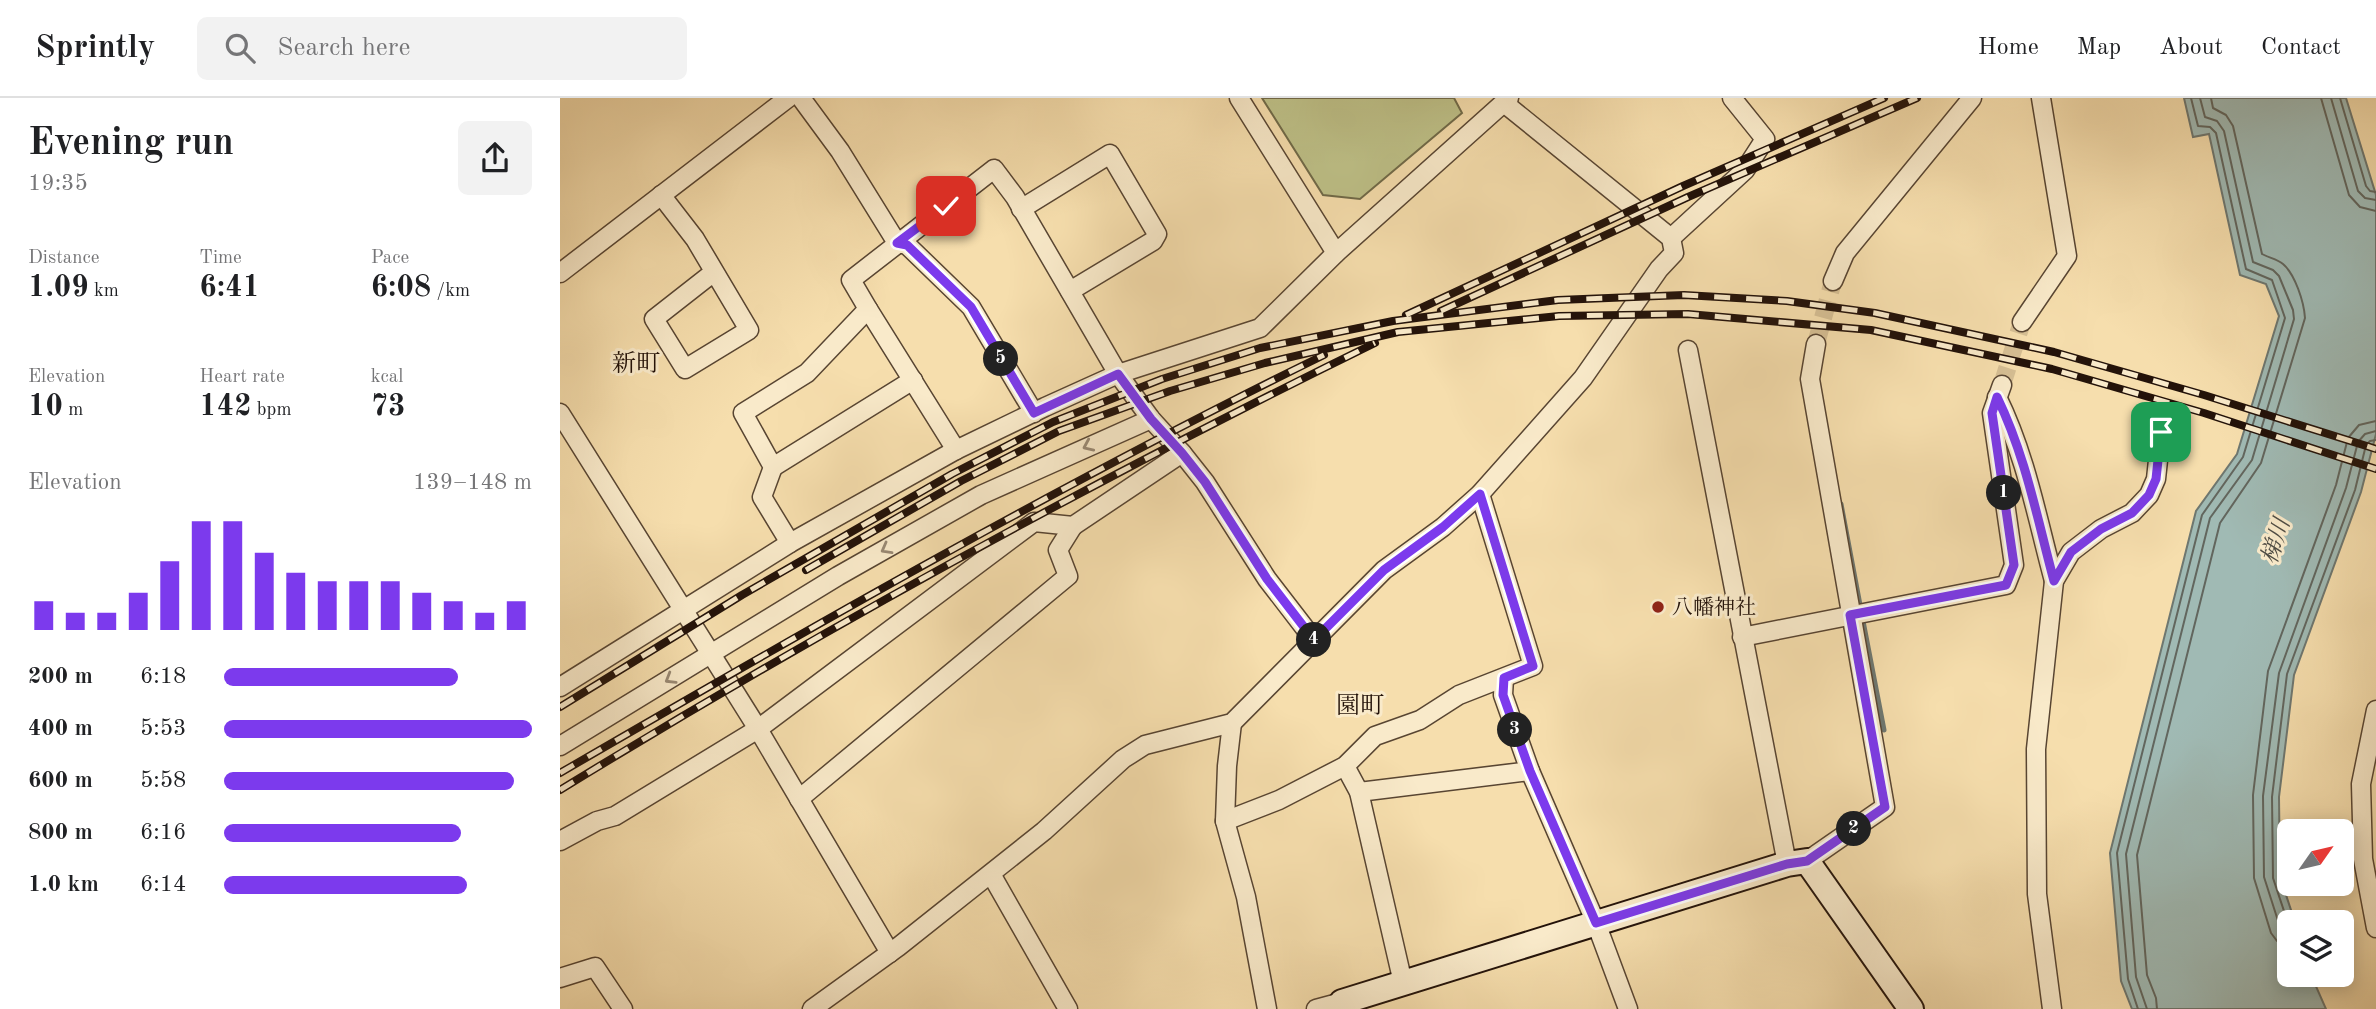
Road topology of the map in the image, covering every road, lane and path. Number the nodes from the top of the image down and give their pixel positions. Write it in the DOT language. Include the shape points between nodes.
graph roads {
  1 [pos="788,98"];
  2 [pos="801,98"];
  3 [pos="1239,98"];
  4 [pos="1732,98"];
  5 [pos="1972,98"];
  6 [pos="2041,98"];
  7 [pos="1507,100"];
  8 [pos="661,195"];
  9 [pos="1021,209"];
  10 [pos="1671,238"];
  11 [pos="897,243"];
  12 [pos="1336,253"];
  13 [pos="560,272"];
  14 [pos="714,272"];
  15 [pos="1833,281"];
  16 [pos="1070,291"];
  17 [pos="868,309"];
  18 [pos="2022,322"];
  19 [pos="1816,344"];
  20 [pos="1689,351"];
  21 [pos="1118,374"];
  22 [pos="913,380"];
  23 [pos="560,413"];
  24 [pos="1034,413"];
  25 [pos="1151,419"];
  26 [pos="2161,432"];
  27 [pos="956,450"];
  28 [pos="1182,453"];
  29 [pos="773,467"];
  30 [pos="1480,494"];
  31 [pos="1073,526"];
  32 [pos="790,543"];
  33 [pos="2054,581"];
  34 [pos="684,611"];
  35 [pos="1850,615"];
  36 [pos="1742,637"];
  37 [pos="1314,640"];
  38 [pos="711,654"];
  39 [pos="1504,678"];
  40 [pos="560,687"];
  41 [pos="2376,710"];
  42 [pos="1232,723"];
  43 [pos="758,729"];
  44 [pos="560,746"];
  45 [pos="1345,766"];
  46 [pos="1530,771"];
  47 [pos="1359,792"];
  48 [pos="799,799"];
  49 [pos="1224,821"];
  50 [pos="560,841"];
  51 [pos="1797,863"];
  52 [pos="991,874"];
  53 [pos="1596,923"];
  54 [pos="2376,928"];
  55 [pos="891,953"];
  56 [pos="560,978"];
  57 [pos="1403,984"];
  58 [pos="1344,1006"];
  59 [pos="622,1009"];
  60 [pos="812,1009"];
  61 [pos="1068,1009"];
  62 [pos="1267,1009"];
  63 [pos="1316,1009"];
  64 [pos="1628,1009"];
  65 [pos="1911,1009"];
  66 [pos="2052,1009"];
  1 -- 8 [label="street"];
  2 -- 11 [label="street"];
  3 -- 12 [label="street"];
  4 -- 10 [label="street" via="1765,139 1745,170"];
  5 -- 15 [label="street" via="1845,253"];
  6 -- 18 [label="street" via="2067,256"];
  7 -- 10 [label="street"];
  7 -- 12 [label="street"];
  8 -- 13 [label="street"];
  8 -- 14 [label="street"];
  9 -- 11 [label="street" via="994,169"];
  9 -- 16 [label="street"];
  9 -- 16 [label="street" via="1110,154 1157,234 1153,241"];
  10 -- 30 [label="street" via="1674,253 1583,379"];
  11 -- 17 [label="street" via="851,280"];
  11 -- 24 [label="street" via="907,245 971,307"];
  12 -- 21 [label="street" via="1260,328"];
  14 -- 14 [label="street" via="749,330 685,369 654,318"];
  16 -- 21 [label="street"];
  17 -- 22 [label="street"];
  17 -- 29 [label="street" via="807,373 743,413"];
  19 -- 35 [label="street" via="1810,379"];
  20 -- 36 [label="street"];
  21 -- 24 [label="street"];
  21 -- 25 [label="street"];
  22 -- 27 [label="street"];
  22 -- 29 [label="street"];
  23 -- 34 [label="street"];
  24 -- 27 [label="street"];
  25 -- 28 [label="street"];
  25 -- 38 [label="street, one-way" via="981,495"];
  26 -- 33 [label="street" via="2156,479 2149,495 2132,513 2071,552"];
  27 -- 32 [label="street"];
  28 -- 31 [label="street"];
  28 -- 37 [label="street"];
  29 -- 32 [label="street" via="762,497"];
  30 -- 37 [label="street" via="1384,570"];
  30 -- 39 [label="street" via="1533,666"];
  31 -- 43 [label="street" via="1034,522"];
  31 -- 48 [label="street" via="1058,550 1068,576"];
  32 -- 34 [label="street"];
  33 -- 35 [label="street" via="2028,476 2000,391 1992,413 2014,565 2006,585"];
  33 -- 66 [label="street" via="2036,749 2037,894"];
  34 -- 38 [label="street"];
  34 -- 40 [label="street"];
  35 -- 36 [label="street"];
  35 -- 51 [label="street" via="1885,807"];
  36 -- 51 [label="street"];
  37 -- 42 [label="street"];
  38 -- 43 [label="street"];
  38 -- 44 [label="street, one-way"];
  39 -- 45 [label="street" via="1459,695 1420,720 1375,736"];
  39 -- 46 [label="street" via="1503,695"];
  41 -- 54 [label="street" via="2361,784 2363,859"];
  42 -- 49 [label="street"];
  42 -- 52 [label="street" via="1145,745"];
  43 -- 48 [label="street"];
  43 -- 50 [label="street" via="615,816"];
  45 -- 47 [label="street"];
  45 -- 49 [label="street" via="1279,800"];
  46 -- 47 [label="street"];
  46 -- 53 [label="street"];
  47 -- 57 [label="street"];
  48 -- 55 [label="street"];
  49 -- 62 [label="street" via="1246,897"];
  51 -- 53 [label="street"];
  51 -- 65 [label="street"];
  52 -- 55 [label="street"];
  52 -- 61 [label="street"];
  53 -- 57 [label="street"];
  53 -- 64 [label="street"];
  55 -- 60 [label="street"];
  56 -- 59 [label="street" via="595,967"];
  57 -- 58 [label="street"];
  58 -- 63 [label="street"];
}
